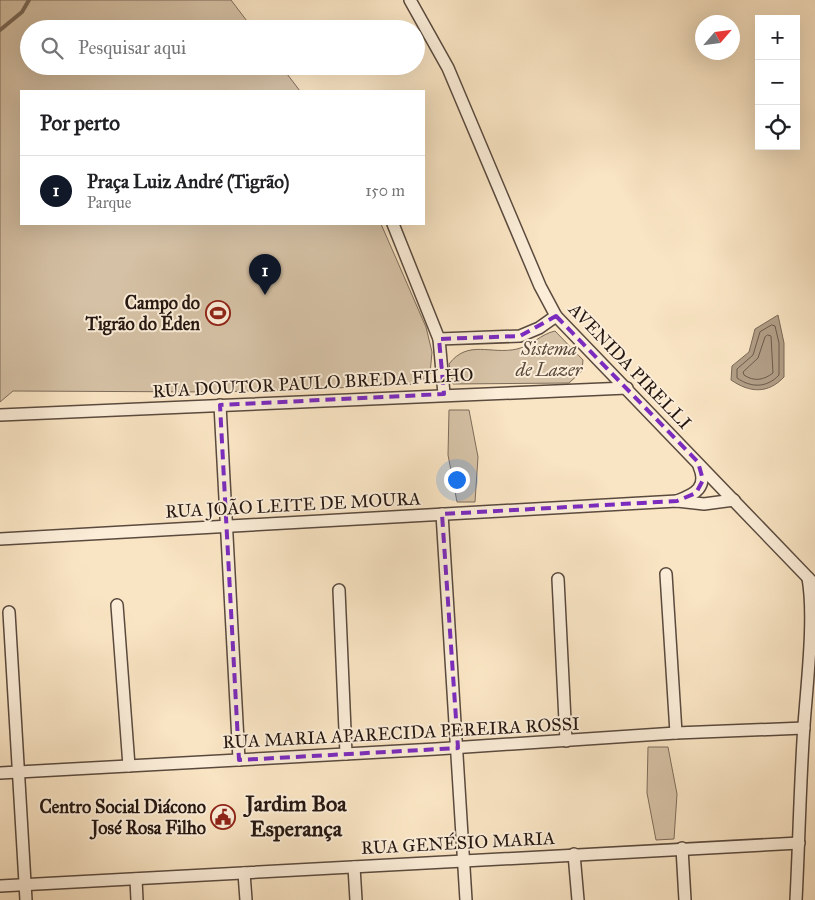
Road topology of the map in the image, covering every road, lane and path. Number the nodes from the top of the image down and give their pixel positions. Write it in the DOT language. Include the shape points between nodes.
graph roads {
  1 [pos="410,0"];
  2 [pos="421,20"];
  3 [pos="425,27"];
  4 [pos="392,225"];
  5 [pos="556,316"];
  6 [pos="439,339"];
  7 [pos="627,388"];
  8 [pos="444,394"];
  9 [pos="220,405"];
  10 [pos="0,416"];
  11 [pos="698,462"];
  12 [pos="734,500"];
  13 [pos="678,501"];
  14 [pos="442,514"];
  15 [pos="226,527"];
  16 [pos="0,539"];
  17 [pos="666,574"];
  18 [pos="558,579"];
  19 [pos="811,581"];
  20 [pos="339,590"];
  21 [pos="117,605"];
  22 [pos="10,612"];
  23 [pos="813,630"];
  24 [pos="804,728"];
  25 [pos="676,733"];
  26 [pos="566,741"];
  27 [pos="458,748"];
  28 [pos="346,754"];
  29 [pos="240,760"];
  30 [pos="129,766"];
  31 [pos="19,772"];
  32 [pos="0,773"];
  33 [pos="799,843"];
  34 [pos="682,848"];
  35 [pos="574,854"];
  36 [pos="464,860"];
  37 [pos="354,866"];
  38 [pos="244,873"];
  39 [pos="136,879"];
  40 [pos="25,885"];
  41 [pos="0,886"];
  42 [pos="26,900"];
  43 [pos="137,900"];
  44 [pos="246,900"];
  45 [pos="356,900"];
  46 [pos="466,900"];
  47 [pos="578,900"];
  48 [pos="685,900"];
  49 [pos="796,900"];
  1 -- 2 [label="street, AVENIDA PIRELLI"];
  3 -- 5 [label="street, AVENIDA PIRELLI" via="448,68 540,286"];
  4 -- 6 [label="street"];
  5 -- 6 [label="street" via="520,336"];
  5 -- 7 [label="street, AVENIDA PIRELLI"];
  6 -- 8 [label="street"];
  7 -- 8 [label="street, RUA DOUTOR PAULO BREDA FILHO"];
  7 -- 11 [label="street, AVENIDA PIRELLI"];
  8 -- 9 [label="street, RUA DOUTOR PAULO BREDA FILHO"];
  9 -- 10 [label="street, RUA DOUTOR PAULO BREDA FILHO"];
  9 -- 15 [label="street"];
  11 -- 12 [label="street, AVENIDA PIRELLI"];
  11 -- 13 [label="street, RUA JOÃO LEITE DE MOURA" via="703,480 701,488"];
  12 -- 13 [label="street, RUA JOÃO LEITE DE MOURA" via="704,504"];
  12 -- 19 [label="street, AVENIDA PIRELLI"];
  13 -- 14 [label="street, RUA JOÃO LEITE DE MOURA"];
  14 -- 15 [label="street, RUA JOÃO LEITE DE MOURA"];
  14 -- 27 [label="street"];
  15 -- 16 [label="street, RUA JOÃO LEITE DE MOURA"];
  15 -- 29 [label="street"];
  17 -- 25 [label="street"];
  18 -- 26 [label="street"];
  19 -- 23 [label="street"];
  20 -- 28 [label="street"];
  21 -- 30 [label="street"];
  22 -- 31 [label="street"];
  23 -- 24 [label="street"];
  24 -- 25 [label="street, RUA MARIA APARECIDA PEREIRA ROSSI"];
  24 -- 33 [label="street"];
  25 -- 26 [label="street, RUA MARIA APARECIDA PEREIRA ROSSI"];
  26 -- 27 [label="street, RUA MARIA APARECIDA PEREIRA ROSSI"];
  27 -- 28 [label="street, RUA MARIA APARECIDA PEREIRA ROSSI"];
  27 -- 36 [label="street"];
  28 -- 29 [label="street, RUA MARIA APARECIDA PEREIRA ROSSI"];
  29 -- 30 [label="street, RUA MARIA APARECIDA PEREIRA ROSSI"];
  30 -- 31 [label="street, RUA MARIA APARECIDA PEREIRA ROSSI"];
  31 -- 32 [label="street, RUA MARIA APARECIDA PEREIRA ROSSI"];
  31 -- 40 [label="street"];
  33 -- 34 [label="street, RUA GENÉSIO MARIA"];
  33 -- 49 [label="street"];
  34 -- 35 [label="street, RUA GENÉSIO MARIA"];
  34 -- 48 [label="street"];
  35 -- 36 [label="street, RUA GENÉSIO MARIA"];
  35 -- 47 [label="street"];
  36 -- 37 [label="street, RUA GENÉSIO MARIA"];
  36 -- 46 [label="street"];
  37 -- 38 [label="street, RUA GENÉSIO MARIA"];
  37 -- 45 [label="street"];
  38 -- 39 [label="street, RUA GENÉSIO MARIA"];
  38 -- 44 [label="street"];
  39 -- 40 [label="street, RUA GENÉSIO MARIA"];
  39 -- 43 [label="street"];
  40 -- 41 [label="street, RUA GENÉSIO MARIA"];
  40 -- 42 [label="street"];
}
